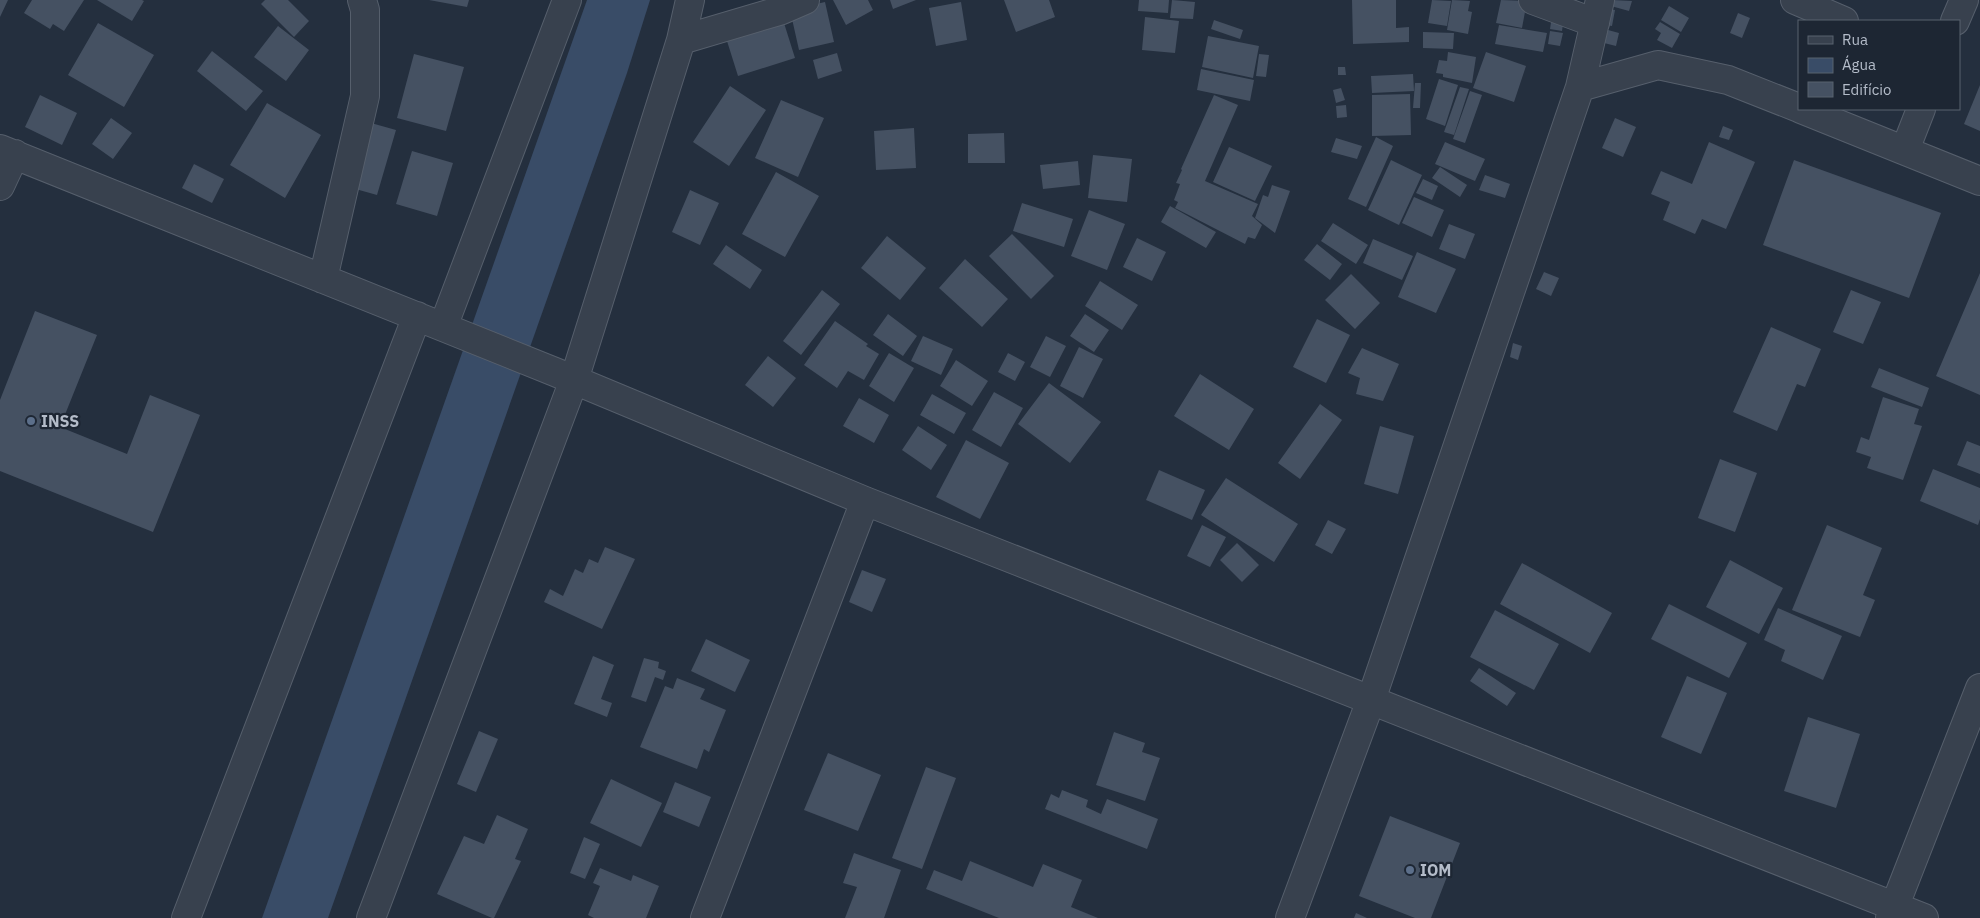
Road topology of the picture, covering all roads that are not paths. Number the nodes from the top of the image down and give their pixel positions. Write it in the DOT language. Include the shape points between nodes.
graph roads {
  1 [pos="362,0"];
  2 [pos="567,0"];
  3 [pos="690,0"];
  4 [pos="805,0"];
  5 [pos="1533,0"];
  6 [pos="1795,0"];
  7 [pos="1964,0"];
  8 [pos="1598,12"];
  9 [pos="1842,20"];
  10 [pos="1956,20"];
  11 [pos="681,40"];
  12 [pos="1580,87"];
  13 [pos="1798,107"];
  14 [pos="1805,110"];
  15 [pos="1921,110"];
  16 [pos="1905,150"];
  17 [pos="7,151"];
  18 [pos="1980,181"];
  19 [pos="0,186"];
  20 [pos="323,279"];
  21 [pos="417,316"];
  22 [pos="452,331"];
  23 [pos="565,376"];
  24 [pos="865,501"];
  25 [pos="1980,688"];
  26 [pos="1370,700"];
  27 [pos="1893,912"];
  28 [pos="186,918"];
  29 [pos="371,918"];
  30 [pos="705,918"];
  31 [pos="1290,918"];
  32 [pos="1924,918"];
  1 -- 20 [label="street" via="365,10 365,96"];
  2 -- 22 [label="street"];
  3 -- 11 [label="street"];
  4 -- 11 [label="street"];
  5 -- 8 [label="street"];
  6 -- 9 [label="street"];
  7 -- 10 [label="street"];
  8 -- 12 [label="street"];
  11 -- 23 [label="street"];
  12 -- 13 [label="street" via="1658,65 1728,80"];
  12 -- 26 [label="street"];
  14 -- 16 [label="street"];
  15 -- 16 [label="street"];
  16 -- 18 [label="street"];
  17 -- 19 [label="street"];
  17 -- 20 [label="street"];
  20 -- 21 [label="street"];
  21 -- 22 [label="street"];
  21 -- 28 [label="street"];
  22 -- 23 [label="street"];
  23 -- 24 [label="street"];
  23 -- 29 [label="street"];
  24 -- 26 [label="street"];
  24 -- 30 [label="street"];
  25 -- 27 [label="street"];
  26 -- 27 [label="street"];
  26 -- 31 [label="street"];
  27 -- 32 [label="street"];
}
